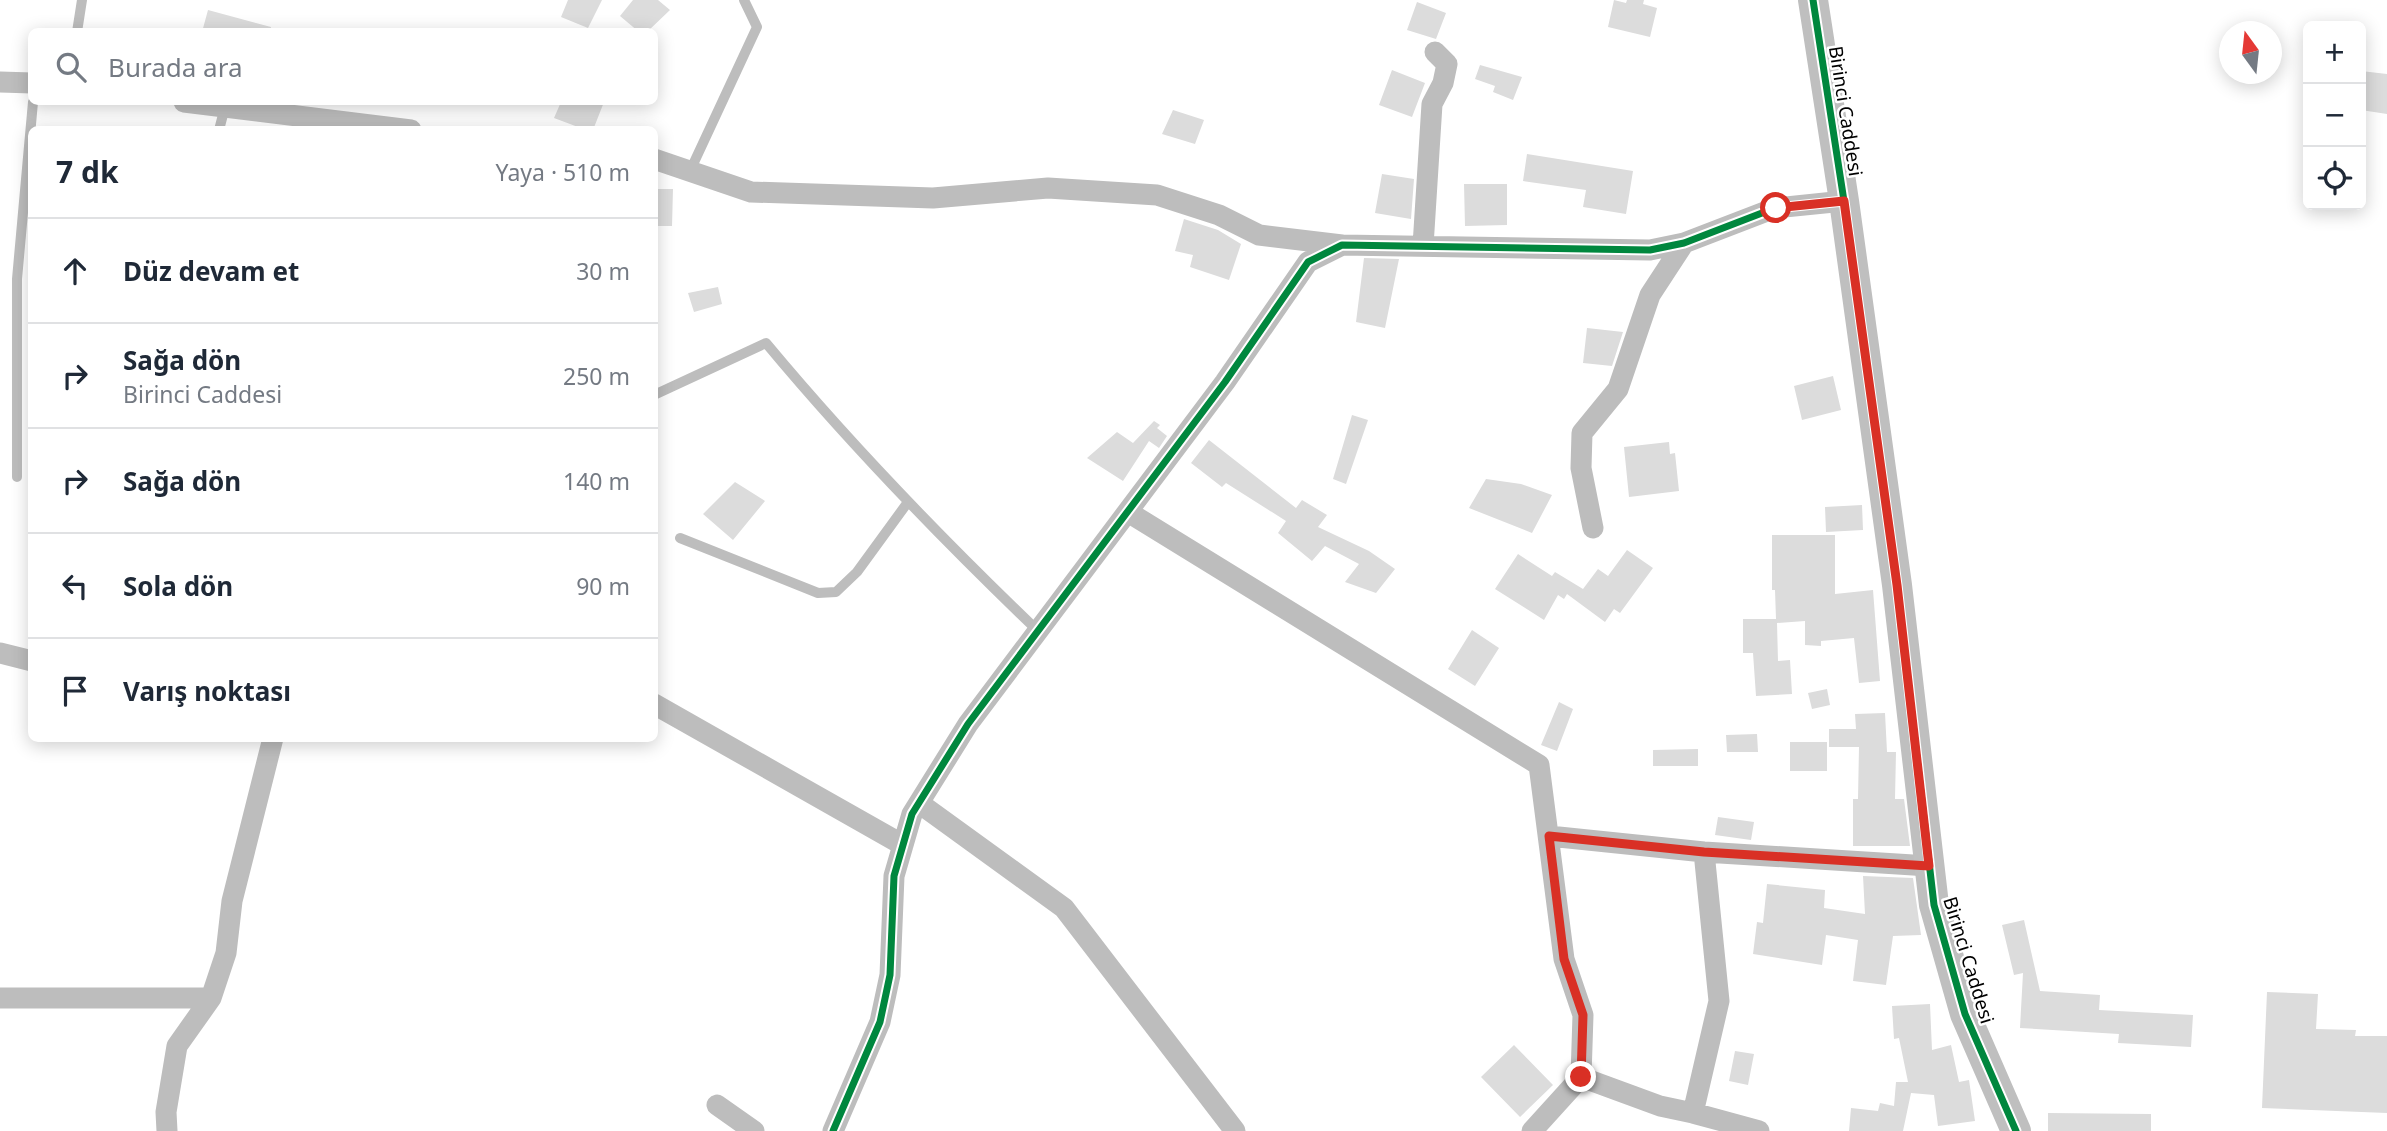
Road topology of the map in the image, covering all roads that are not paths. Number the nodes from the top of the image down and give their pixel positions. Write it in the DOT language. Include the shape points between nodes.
graph roads {
  1 [pos="82,0"];
  2 [pos="744,0"];
  3 [pos="1813,0"];
  4 [pos="78,28"];
  5 [pos="1435,52"];
  6 [pos="0,82"];
  7 [pos="28,83"];
  8 [pos="33,105"];
  9 [pos="209,105"];
  10 [pos="225,107"];
  11 [pos="31,126"];
  12 [pos="220,126"];
  13 [pos="379,126"];
  14 [pos="28,157"];
  15 [pos="658,160"];
  16 [pos="690,171"];
  17 [pos="1844,201"];
  18 [pos="1685,243"];
  19 [pos="1342,245"];
  20 [pos="1423,246"];
  21 [pos="658,393"];
  22 [pos="18,477"];
  23 [pos="908,502"];
  24 [pos="1128,512"];
  25 [pos="1593,528"];
  26 [pos="680,538"];
  27 [pos="1038,631"];
  28 [pos="0,653"];
  29 [pos="28,661"];
  30 [pos="658,706"];
  31 [pos="272,742"];
  32 [pos="919,803"];
  33 [pos="1549,836"];
  34 [pos="903,845"];
  35 [pos="1704,852"];
  36 [pos="1929,866"];
  37 [pos="0,998"];
  38 [pos="211,998"];
  39 [pos="1581,1077"];
  40 [pos="717,1105"];
  41 [pos="1693,1113"];
  42 [pos="167,1131"];
  43 [pos="754,1131"];
  44 [pos="833,1131"];
  45 [pos="1235,1131"];
  46 [pos="1532,1131"];
  47 [pos="1759,1131"];
  48 [pos="2016,1131"];
  1 -- 4 [label="lane"];
  2 -- 16 [label="lane" via="757,27"];
  3 -- 17 [label="street, Birinci Caddesi"];
  5 -- 20 [label="street" via="1447,64 1445,95 1432,104"];
  6 -- 7 [label="street"];
  8 -- 11 [label="lane"];
  9 -- 10 [label="street"];
  10 -- 12 [label="lane"];
  10 -- 13 [label="street"];
  14 -- 22 [label="lane" via="17,279"];
  15 -- 16 [label="street"];
  16 -- 19 [label="street" via="751,192 933,198 1048,188 1157,195 1219,215 1259,235"];
  17 -- 18 [label="street" via="1776,208"];
  17 -- 36 [label="street, Birinci Caddesi" via="1897,585"];
  18 -- 20 [label="street" via="1650,250"];
  18 -- 25 [label="street" via="1650,295 1618,389 1582,433 1581,468"];
  19 -- 20 [label="street"];
  19 -- 24 [label="street" via="1308,262 1226,382"];
  21 -- 23 [label="lane" via="766,343 822,411"];
  23 -- 26 [label="lane" via="857,572 836,592 818,593"];
  23 -- 27 [label="lane"];
  24 -- 27 [label="street"];
  24 -- 33 [label="street" via="1539,765"];
  27 -- 32 [label="street" via="968,724"];
  28 -- 29 [label="street"];
  30 -- 34 [label="street"];
  31 -- 38 [label="street" via="232,901 226,953"];
  32 -- 34 [label="street"];
  32 -- 45 [label="street" via="1065,908"];
  33 -- 35 [label="street"];
  33 -- 39 [label="street" via="1564,959 1583,1015"];
  34 -- 44 [label="street" via="894,876 890,975 880,1022"];
  35 -- 36 [label="street"];
  35 -- 41 [label="street" via="1719,1001"];
  36 -- 48 [label="street, Birinci Caddesi" via="1934,905 1965,1014"];
  37 -- 38 [label="street"];
  38 -- 42 [label="street" via="177,1046"];
  39 -- 41 [label="street"];
  39 -- 46 [label="street"];
  40 -- 43 [label="street"];
  41 -- 47 [label="street"];
}
